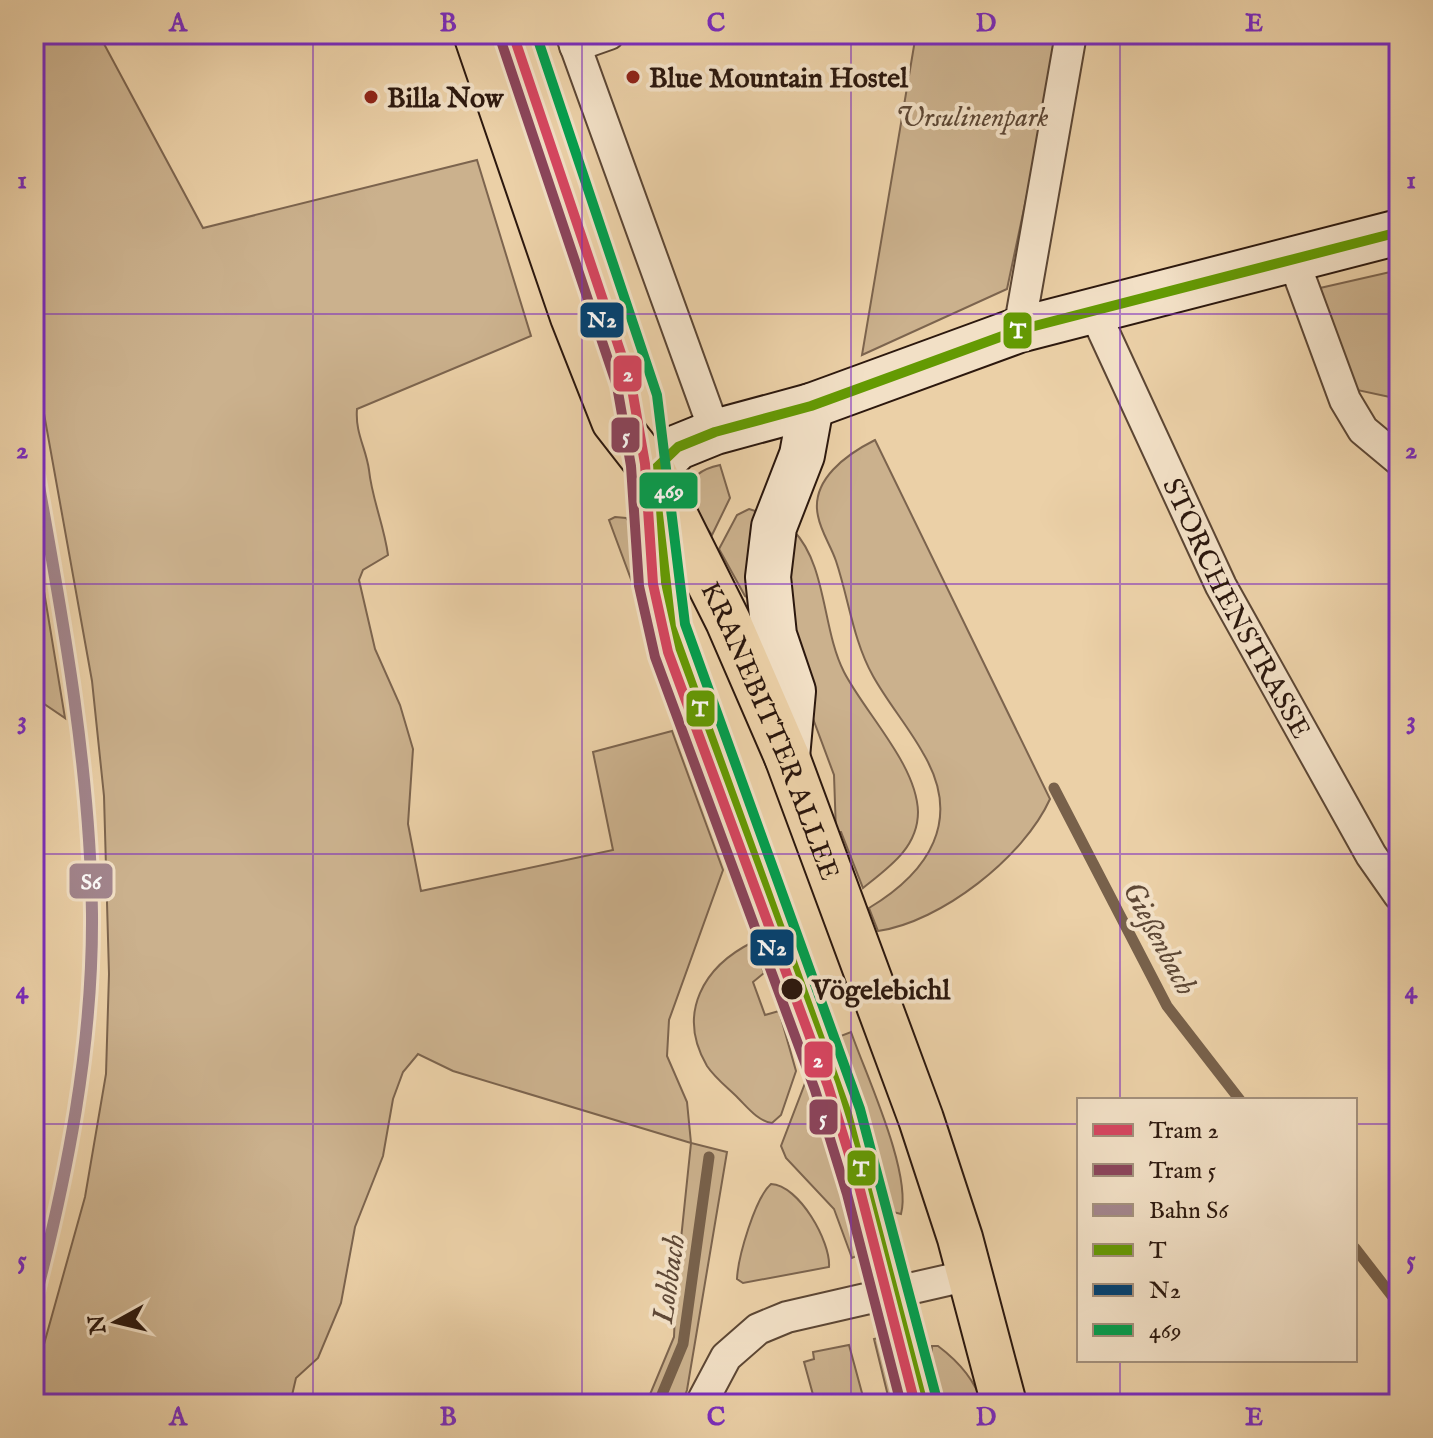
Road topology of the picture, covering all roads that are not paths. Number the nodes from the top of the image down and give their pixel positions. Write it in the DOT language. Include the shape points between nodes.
graph roads {
  1 [pos="476,34"];
  2 [pos="609,34"];
  3 [pos="1071,34"];
  4 [pos="573,40"];
  5 [pos="1399,232"];
  6 [pos="1293,259"];
  7 [pos="1093,309"];
  8 [pos="1019,330"];
  9 [pos="811,406"];
  10 [pos="715,432"];
  11 [pos="1399,460"];
  12 [pos="653,471"];
  13 [pos="787,757"];
  14 [pos="1399,895"];
  15 [pos="970,1275"];
  16 [pos="701,1404"];
  17 [pos="1004,1404"];
  1 -- 12 [label="main road, KRANEBITTER ALLEE" via="614,421"];
  2 -- 4 [label="street"];
  3 -- 8 [label="street"];
  4 -- 10 [label="street"];
  5 -- 6 [label="street"];
  6 -- 7 [label="street"];
  6 -- 11 [label="street" via="1345,400 1363,430"];
  7 -- 8 [label="street"];
  7 -- 14 [label="street, STORCHENSTRASSE" via="1221,586 1371,855"];
  8 -- 9 [label="street"];
  9 -- 10 [label="street"];
  9 -- 13 [label="street" via="802,455 774,527 768,577 774,635 793,691"];
  10 -- 12 [label="street" via="678,447"];
  12 -- 13 [label="main road, KRANEBITTER ALLEE" via="728,621"];
  13 -- 15 [label="main road, KRANEBITTER ALLEE" via="921,1119"];
  15 -- 16 [label="street" via="787,1317 758,1329 726,1357"];
  15 -- 17 [label="main road, KRANEBITTER ALLEE"];
}
